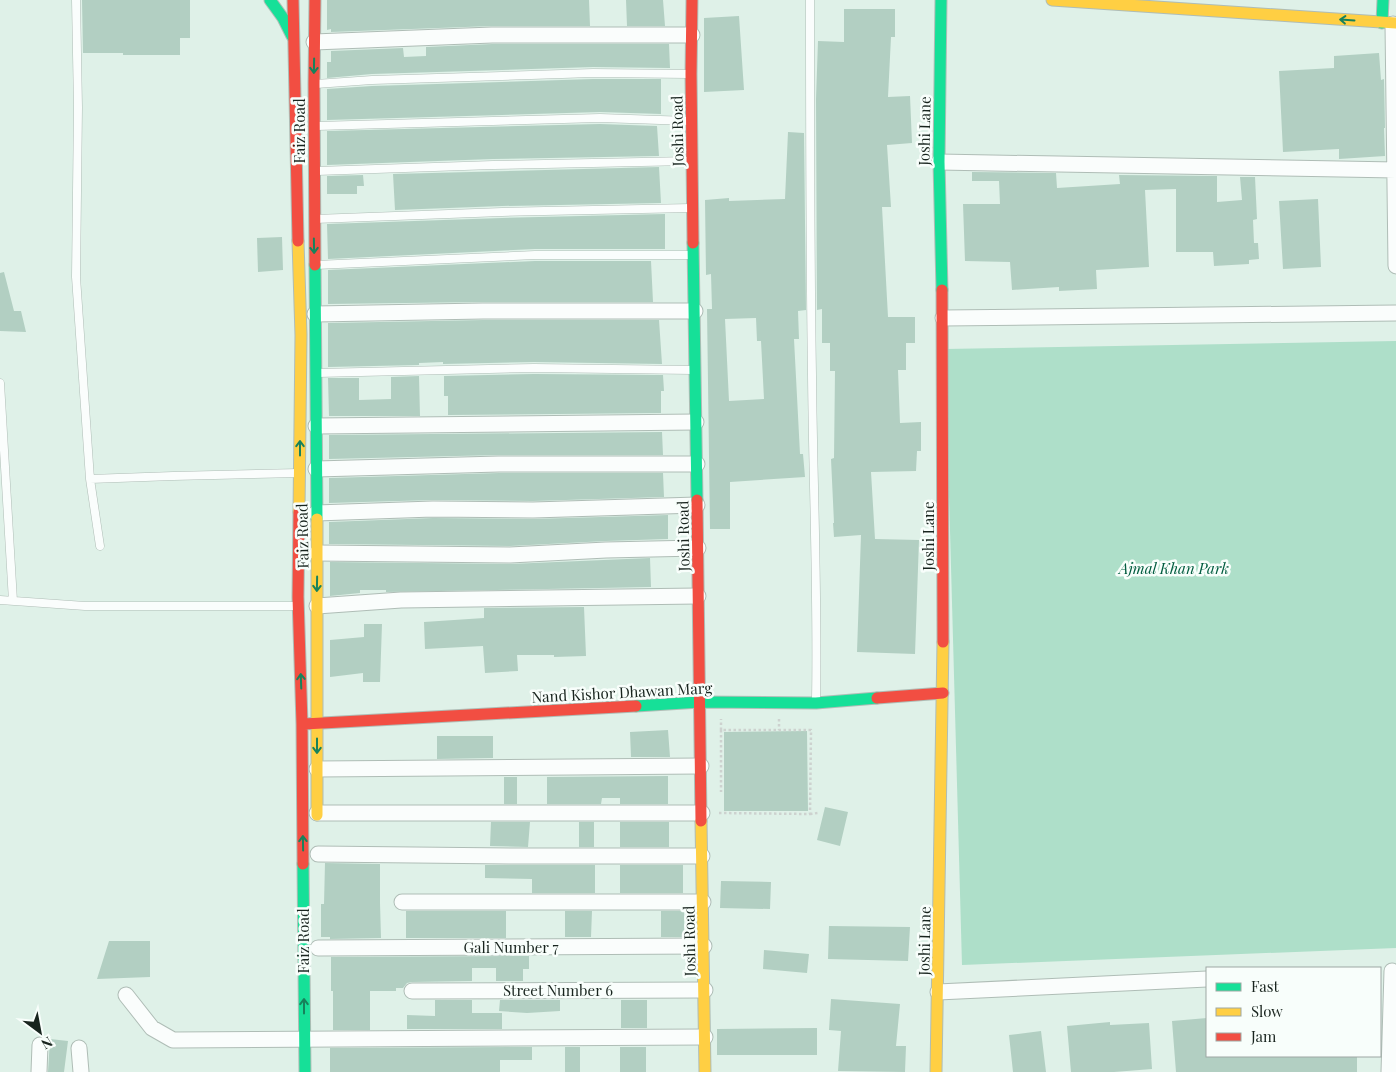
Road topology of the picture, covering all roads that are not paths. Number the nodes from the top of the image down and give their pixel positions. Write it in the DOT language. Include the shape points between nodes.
graph roads {
  1 [pos="76,0"];
  2 [pos="270,0"];
  3 [pos="292,0"];
  4 [pos="315,0"];
  5 [pos="692,0"];
  6 [pos="810,0"];
  7 [pos="941,0"];
  8 [pos="1052,0"];
  9 [pos="1383,0"];
  10 [pos="1390,23"];
  11 [pos="692,35"];
  12 [pos="294,39"];
  13 [pos="314,42"];
  14 [pos="691,74"];
  15 [pos="314,84"];
  16 [pos="692,121"];
  17 [pos="314,126"];
  18 [pos="692,161"];
  19 [pos="938,162"];
  20 [pos="1395,170"];
  21 [pos="314,172"];
  22 [pos="693,208"];
  23 [pos="314,219"];
  24 [pos="694,255"];
  25 [pos="314,265"];
  26 [pos="1396,266"];
  27 [pos="695,311"];
  28 [pos="1396,313"];
  29 [pos="315,314"];
  30 [pos="943,318"];
  31 [pos="696,370"];
  32 [pos="315,373"];
  33 [pos="0,383"];
  34 [pos="696,422"];
  35 [pos="316,426"];
  36 [pos="697,464"];
  37 [pos="316,471"];
  38 [pos="300,473"];
  39 [pos="90,479"];
  40 [pos="697,506"];
  41 [pos="316,513"];
  42 [pos="100,546"];
  43 [pos="698,548"];
  44 [pos="317,553"];
  45 [pos="698,596"];
  46 [pos="0,600"];
  47 [pos="14,601"];
  48 [pos="299,606"];
  49 [pos="317,606"];
  50 [pos="943,693"];
  51 [pos="700,702"];
  52 [pos="816,703"];
  53 [pos="317,722"];
  54 [pos="302,724"];
  55 [pos="701,766"];
  56 [pos="317,769"];
  57 [pos="702,812"];
  58 [pos="317,813"];
  59 [pos="317,829"];
  60 [pos="318,855"];
  61 [pos="702,856"];
  62 [pos="402,902"];
  63 [pos="704,902"];
  64 [pos="704,946"];
  65 [pos="318,948"];
  66 [pos="1389,971"];
  67 [pos="1206,979"];
  68 [pos="705,990"];
  69 [pos="412,991"];
  70 [pos="938,992"];
  71 [pos="126,995"];
  72 [pos="705,1037"];
  73 [pos="315,1039"];
  74 [pos="40,1045"];
  75 [pos="79,1048"];
  76 [pos="39,1072"];
  77 [pos="81,1072"];
  78 [pos="305,1072"];
  79 [pos="706,1072"];
  80 [pos="936,1072"];
  81 [pos="1389,1072"];
  1 -- 39 [label="lane" via="76,277"];
  2 -- 12 [label="street"];
  3 -- 12 [label="street"];
  4 -- 13 [label="street, Faiz Road"];
  5 -- 11 [label="street, Joshi Road"];
  6 -- 52 [label="lane"];
  7 -- 19 [label="street, Joshi Lane"];
  10 -- 8 [label="street, one-way"];
  9 -- 10 [label="street"];
  10 -- 20 [label="street"];
  11 -- 13 [label="street" via="492,35"];
  11 -- 14 [label="street, Joshi Road"];
  38 -- 12 [label="street, one-way" via="301,335"];
  13 -- 15 [label="street, Faiz Road, one-way"];
  14 -- 15 [label="lane" via="593,73"];
  14 -- 16 [label="street, Joshi Road"];
  15 -- 17 [label="street, Faiz Road"];
  16 -- 17 [label="lane" via="600,118"];
  16 -- 18 [label="street, Joshi Road"];
  17 -- 21 [label="street, Faiz Road"];
  18 -- 21 [label="lane"];
  18 -- 22 [label="street, Joshi Road"];
  19 -- 20 [label="street"];
  19 -- 30 [label="street, Joshi Lane"];
  20 -- 26 [label="street"];
  21 -- 23 [label="street, Faiz Road"];
  22 -- 23 [label="lane"];
  22 -- 24 [label="street, Joshi Road"];
  23 -- 25 [label="street, Faiz Road, one-way"];
  24 -- 25 [label="lane" via="534,255"];
  24 -- 27 [label="street, Joshi Road"];
  25 -- 29 [label="street, Faiz Road"];
  27 -- 29 [label="street"];
  27 -- 31 [label="street, Joshi Road"];
  28 -- 30 [label="street"];
  29 -- 32 [label="street, Faiz Road"];
  30 -- 50 [label="street, Joshi Lane"];
  31 -- 32 [label="lane" via="534,368"];
  31 -- 34 [label="street, Joshi Road"];
  32 -- 35 [label="street, Faiz Road"];
  33 -- 47 [label="lane"];
  34 -- 35 [label="street"];
  34 -- 36 [label="street, Joshi Road"];
  35 -- 37 [label="street, Faiz Road"];
  36 -- 37 [label="street" via="499,464"];
  36 -- 40 [label="street, Joshi Road"];
  37 -- 38 [label="lane"];
  37 -- 41 [label="street, Faiz Road"];
  38 -- 39 [label="lane"];
  38 -- 48 [label="street"];
  39 -- 42 [label="lane"];
  40 -- 41 [label="street"];
  40 -- 43 [label="street, Joshi Road"];
  41 -- 44 [label="street, Faiz Road"];
  43 -- 44 [label="street" via="510,556"];
  43 -- 45 [label="street, Joshi Road"];
  44 -- 49 [label="street, Faiz Road, one-way"];
  45 -- 49 [label="street" via="401,600"];
  45 -- 51 [label="street, Joshi Road"];
  46 -- 47 [label="lane"];
  47 -- 48 [label="lane" via="85,606"];
  48 -- 49 [label="lane"];
  54 -- 48 [label="street, one-way"];
  49 -- 53 [label="street, Faiz Road"];
  50 -- 52 [label="street, Nand Kishor Dhawan Marg"];
  50 -- 70 [label="street, Joshi Lane"];
  51 -- 52 [label="street, Nand Kishor Dhawan Marg"];
  51 -- 53 [label="street, Nand Kishor Dhawan Marg"];
  51 -- 55 [label="street, Joshi Road"];
  53 -- 54 [label="street, Nand Kishor Dhawan Marg"];
  53 -- 56 [label="street, Faiz Road, one-way"];
  73 -- 54 [label="street, one-way" via="305,965"];
  55 -- 56 [label="street"];
  55 -- 57 [label="street, Joshi Road"];
  56 -- 58 [label="street, Faiz Road"];
  57 -- 58 [label="street"];
  57 -- 61 [label="street, Joshi Road"];
  58 -- 59 [label="street, Faiz Road"];
  60 -- 61 [label="street"];
  61 -- 63 [label="street, Joshi Road"];
  62 -- 63 [label="street"];
  63 -- 64 [label="street, Joshi Road"];
  64 -- 65 [label="street, Gali Number 7"];
  64 -- 68 [label="street, Joshi Road"];
  66 -- 81 [label="street"];
  67 -- 70 [label="street"];
  68 -- 69 [label="street, Street Number 6"];
  68 -- 72 [label="street, Joshi Road"];
  70 -- 80 [label="street, Joshi Lane"];
  71 -- 73 [label="street" via="152,1028 173,1040"];
  72 -- 73 [label="street"];
  72 -- 79 [label="street, Joshi Road"];
  73 -- 78 [label="street"];
  74 -- 76 [label="street"];
  75 -- 77 [label="street"];
}
